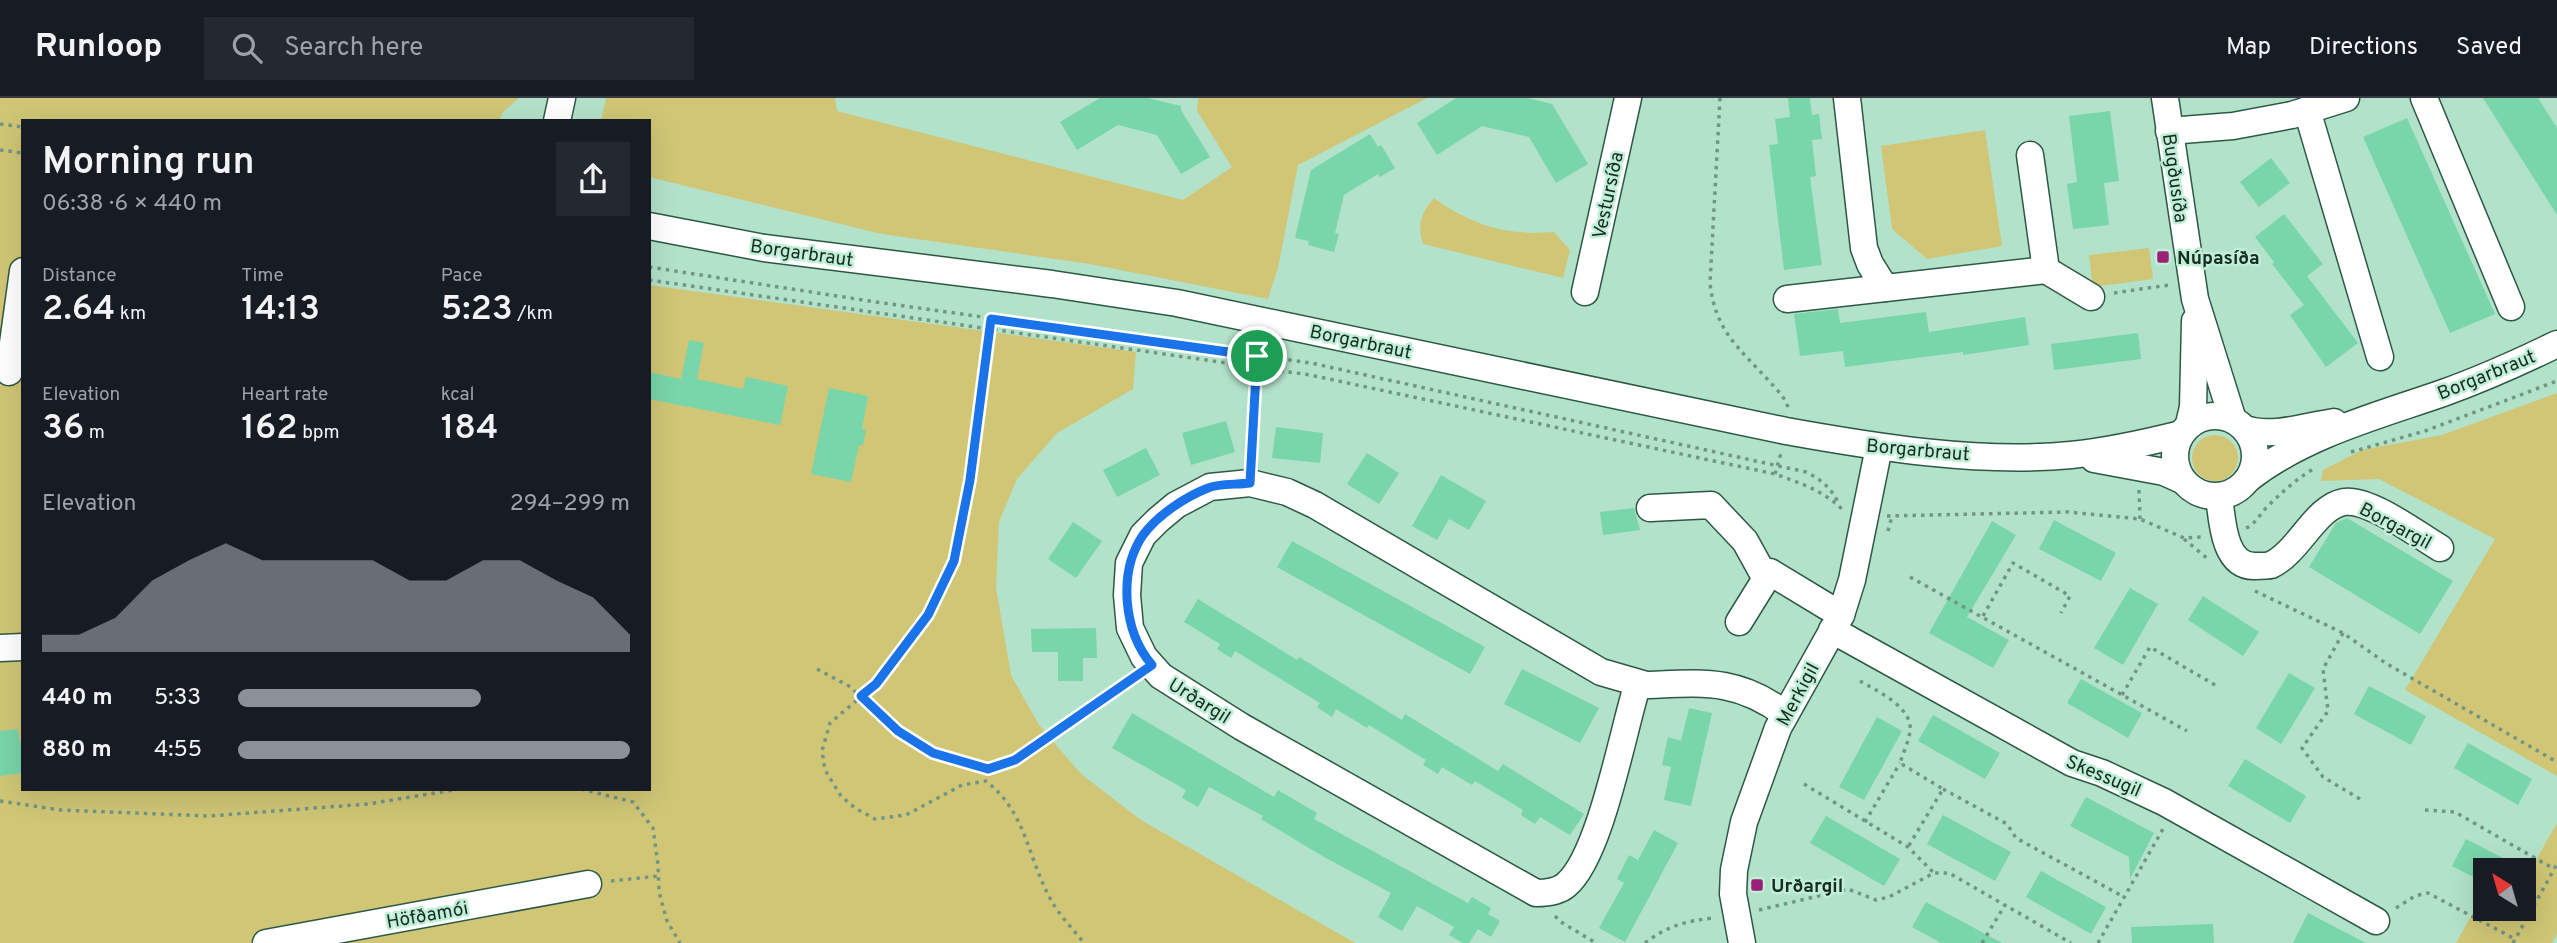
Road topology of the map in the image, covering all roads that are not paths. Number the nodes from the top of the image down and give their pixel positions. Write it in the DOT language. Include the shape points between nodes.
graph roads {
  1 [pos="562,98"];
  2 [pos="1628,98"];
  3 [pos="1847,98"];
  4 [pos="2165,98"];
  5 [pos="2346,98"];
  6 [pos="2424,98"];
  7 [pos="2307,110"];
  8 [pos="557,119"];
  9 [pos="2169,131"];
  10 [pos="2030,155"];
  11 [pos="651,226"];
  12 [pos="2046,270"];
  13 [pos="21,288"];
  14 [pos="1885,288"];
  15 [pos="1585,292"];
  16 [pos="2091,297"];
  17 [pos="1787,299"];
  18 [pos="2195,299"];
  19 [pos="2511,307"];
  20 [pos="2557,345"];
  21 [pos="2380,357"];
  22 [pos="11,373"];
  23 [pos="2374,417"];
  24 [pos="2239,424"];
  25 [pos="2185,429"];
  26 [pos="1879,447"];
  27 [pos="2072,455"];
  28 [pos="2248,479"];
  29 [pos="2182,480"];
  30 [pos="2219,496"];
  31 [pos="1650,508"];
  32 [pos="2440,548"];
  33 [pos="1766,579"];
  34 [pos="1739,622"];
  35 [pos="1837,622"];
  36 [pos="21,647"];
  37 [pos="0,648"];
  38 [pos="1638,683"];
  39 [pos="1785,714"];
  40 [pos="588,884"];
  41 [pos="2376,921"];
  42 [pos="266,943"];
  43 [pos="1742,943"];
  1 -- 8 [label="street"];
  2 -- 15 [label="street, Vestursíða"];
  3 -- 14 [label="street" via="1864,248"];
  4 -- 9 [label="street, Bugðusíða"];
  5 -- 7 [label="street"];
  6 -- 19 [label="street"];
  7 -- 9 [label="street" via="2233,126"];
  7 -- 21 [label="street"];
  9 -- 18 [label="street, Bugðusíða"];
  10 -- 12 [label="street"];
  11 -- 26 [label="street, Borgarbraut" via="764,247 1177,303"];
  12 -- 14 [label="street"];
  12 -- 16 [label="street"];
  13 -- 22 [label="street"];
  14 -- 17 [label="street"];
  18 -- 24 [label="street, Bugðusíða"];
  18 -- 25 [label="street, Bugðusíða" via="2193,407"];
  20 -- 23 [label="street, Borgarbraut"];
  23 -- 24 [label="street, Borgarbraut" via="2261,432"];
  23 -- 28 [label="street, Borgarbraut" via="2288,452"];
  24 -- 25 [label="street" via="2211,416"];
  24 -- 28 [label="street" via="2252,440 2255,453"];
  25 -- 27 [label="street, Borgarbraut" via="2140,445"];
  25 -- 29 [label="street" via="2175,457"];
  26 -- 27 [label="street, Borgarbraut" via="2007,457"];
  26 -- 35 [label="street, Merkigil" via="1852,580"];
  27 -- 29 [label="street, Borgarbraut" via="2164,472"];
  28 -- 30 [label="street"];
  29 -- 30 [label="street" via="2205,495"];
  30 -- 32 [label="street, Borgargil" via="2231,555 2249,566 2270,565 2301,541 2328,508 2345,502 2364,504"];
  31 -- 33 [label="street" via="1711,505 1745,541"];
  33 -- 34 [label="street"];
  33 -- 35 [label="street, Skessugil" via="1770,572"];
  35 -- 39 [label="street, Merkigil"];
  35 -- 41 [label="street, Skessugil" via="2072,763 2175,808"];
  36 -- 37 [label="street"];
  38 -- 38 [label="street, Urðargil" via="1574,659 1315,505 1250,483 1210,487 1176,505 1143,535 1129,564 1130,628 1144,657 1161,676 1242,727 1536,893 1566,886 1584,858 1606,805"];
  38 -- 39 [label="street, Urðargil" via="1724,684 1767,700"];
  39 -- 43 [label="street, Merkigil" via="1737,846 1733,894"];
  40 -- 42 [label="street, Höfðamói"];
}
